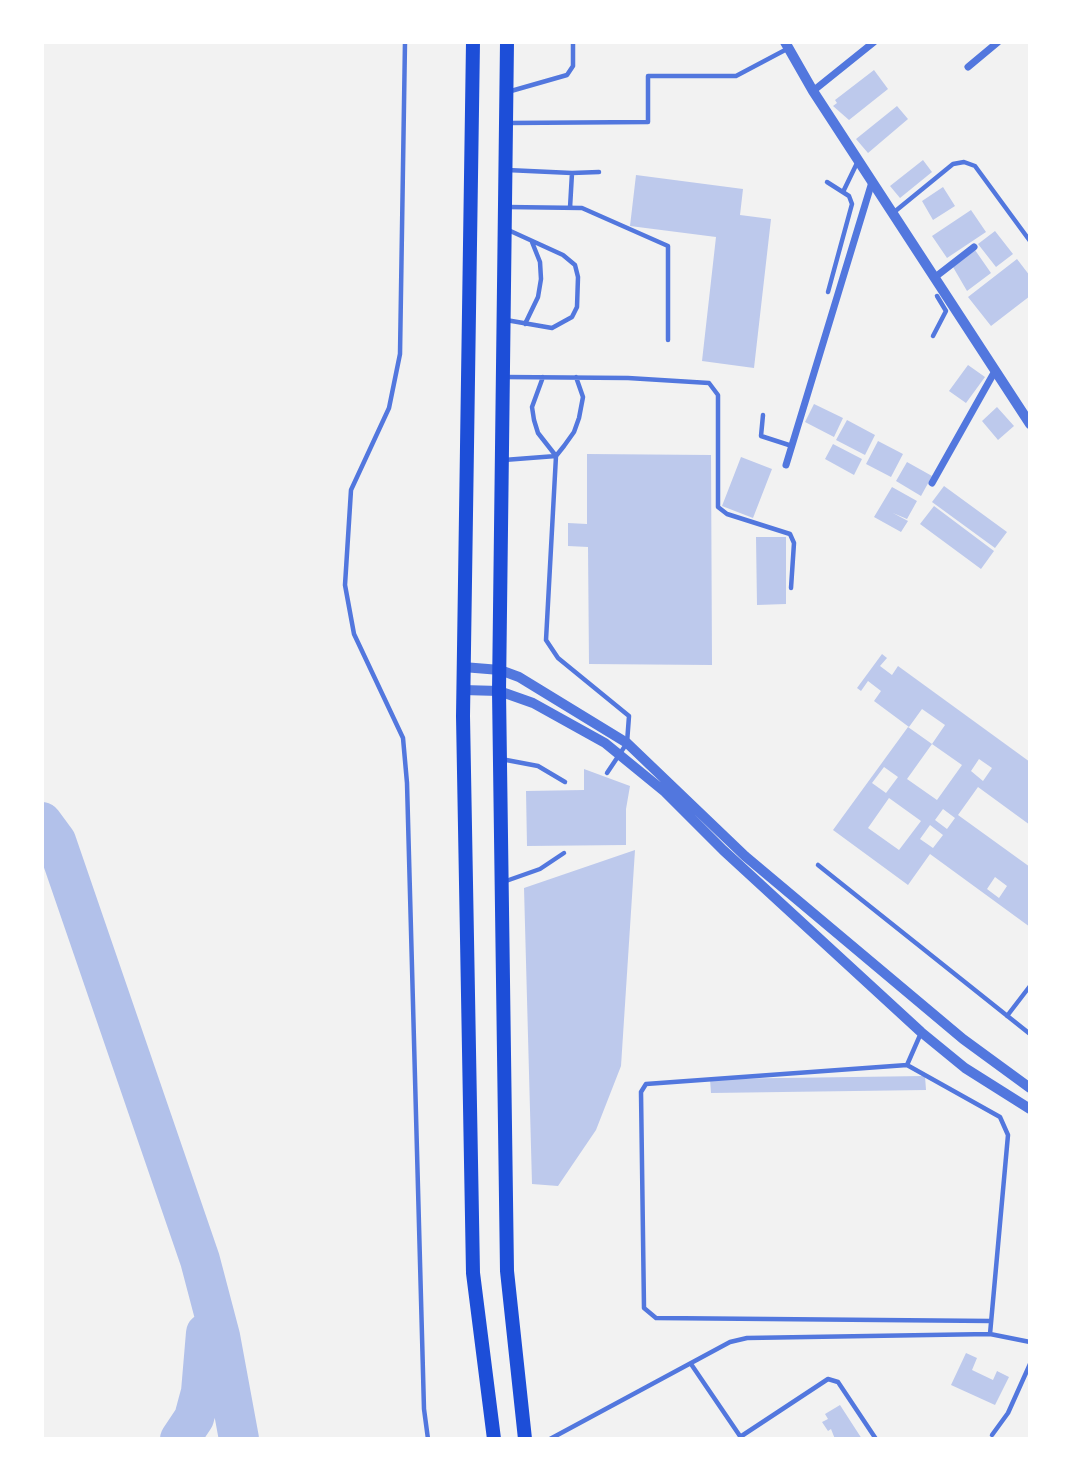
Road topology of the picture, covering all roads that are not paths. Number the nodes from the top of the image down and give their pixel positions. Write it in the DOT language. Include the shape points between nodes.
graph roads {
  1 [pos="405,42"];
  2 [pos="473,42"];
  3 [pos="507,42"];
  4 [pos="573,42"];
  5 [pos="874,42"];
  6 [pos="998,42"];
  7 [pos="786,45"];
  8 [pos="968,68"];
  9 [pos="508,91"];
  10 [pos="813,91"];
  11 [pos="508,122"];
  12 [pos="858,160"];
  13 [pos="506,170"];
  14 [pos="598,172"];
  15 [pos="572,173"];
  16 [pos="872,181"];
  17 [pos="827,182"];
  18 [pos="843,192"];
  19 [pos="506,206"];
  20 [pos="570,208"];
  21 [pos="893,213"];
  22 [pos="505,229"];
  23 [pos="529,239"];
  24 [pos="1030,241"];
  25 [pos="974,247"];
  26 [pos="934,278"];
  27 [pos="828,292"];
  28 [pos="943,300"];
  29 [pos="504,320"];
  30 [pos="525,324"];
  31 [pos="933,336"];
  32 [pos="668,340"];
  33 [pos="995,371"];
  34 [pos="504,377"];
  35 [pos="543,377"];
  36 [pos="576,377"];
  37 [pos="763,415"];
  38 [pos="1030,424"];
  39 [pos="792,446"];
  40 [pos="556,456"];
  41 [pos="503,460"];
  42 [pos="786,465"];
  43 [pos="932,483"];
  44 [pos="791,588"];
  45 [pos="463,667"];
  46 [pos="500,670"];
  47 [pos="463,690"];
  48 [pos="499,691"];
  49 [pos="627,743"];
  50 [pos="620,754"];
  51 [pos="500,759"];
  52 [pos="607,773"];
  53 [pos="565,782"];
  54 [pos="564,853"];
  55 [pos="741,860"];
  56 [pos="818,864"];
  57 [pos="502,882"];
  58 [pos="1030,986"];
  59 [pos="1007,1016"];
  60 [pos="921,1032"];
  61 [pos="1030,1034"];
  62 [pos="907,1065"];
  63 [pos="1030,1088"];
  64 [pos="1030,1109"];
  65 [pos="991,1321"];
  66 [pos="990,1334"];
  67 [pos="1030,1342"];
  68 [pos="691,1364"];
  69 [pos="1030,1364"];
  70 [pos="992,1435"];
  71 [pos="741,1438"];
  72 [pos="428,1439"];
  73 [pos="494,1439"];
  74 [pos="524,1439"];
  75 [pos="550,1439"];
  76 [pos="876,1439"];
  1 -- 72 [label="lane" via="400,354 389,408 351,490 345,585 354,634 403,738"];
  2 -- 45 [label="main road"];
  3 -- 9 [label="main road"];
  4 -- 9 [label="lane" via="573,66 567,75"];
  5 -- 10 [label="street"];
  6 -- 8 [label="street"];
  7 -- 10 [label="street"];
  7 -- 11 [label="lane" via="736,76 648,76 648,122"];
  9 -- 11 [label="main road"];
  10 -- 12 [label="street"];
  11 -- 13 [label="main road"];
  12 -- 16 [label="street"];
  12 -- 18 [label="lane"];
  13 -- 15 [label="lane"];
  13 -- 19 [label="main road"];
  14 -- 15 [label="lane"];
  15 -- 20 [label="lane"];
  16 -- 21 [label="street"];
  16 -- 39 [label="street"];
  17 -- 18 [label="lane"];
  18 -- 27 [label="lane" via="852,204"];
  19 -- 20 [label="lane"];
  19 -- 22 [label="main road"];
  20 -- 32 [label="lane" via="582,208 668,246"];
  21 -- 24 [label="lane" via="953,164 964,162 975,166"];
  21 -- 26 [label="street"];
  22 -- 23 [label="lane"];
  22 -- 29 [label="main road"];
  23 -- 30 [label="lane" via="540,262 541,279"];
  23 -- 30 [label="lane" via="575,265 577,307 572,317 552,328"];
  25 -- 26 [label="street"];
  26 -- 28 [label="street"];
  28 -- 31 [label="lane" via="946,311"];
  28 -- 33 [label="street"];
  29 -- 30 [label="lane"];
  29 -- 34 [label="main road"];
  33 -- 38 [label="street"];
  33 -- 43 [label="street"];
  34 -- 35 [label="lane"];
  34 -- 41 [label="main road"];
  35 -- 36 [label="lane"];
  35 -- 40 [label="lane" via="532,407 534,421"];
  36 -- 40 [label="lane" via="583,397 579,418 575,432"];
  36 -- 44 [label="lane" via="709,383 715,388 718,507 790,534 794,543"];
  37 -- 39 [label="lane" via="761,436"];
  39 -- 42 [label="street"];
  40 -- 41 [label="lane"];
  40 -- 49 [label="lane" via="546,640 558,658 629,716"];
  41 -- 46 [label="main road"];
  45 -- 46 [label="street"];
  45 -- 47 [label="main road"];
  46 -- 48 [label="main road"];
  46 -- 49 [label="street"];
  47 -- 48 [label="street"];
  47 -- 73 [label="main road" via="473,1273"];
  48 -- 50 [label="street" via="533,703"];
  48 -- 51 [label="main road"];
  49 -- 50 [label="lane"];
  49 -- 55 [label="street"];
  50 -- 52 [label="lane"];
  50 -- 55 [label="street"];
  51 -- 53 [label="lane" via="538,766"];
  51 -- 57 [label="main road"];
  54 -- 57 [label="lane" via="540,869"];
  55 -- 60 [label="street"];
  55 -- 63 [label="street" via="963,1040"];
  56 -- 59 [label="lane"];
  57 -- 74 [label="main road" via="507,1271"];
  58 -- 59 [label="lane"];
  59 -- 61 [label="lane"];
  60 -- 62 [label="lane"];
  60 -- 64 [label="street" via="965,1068"];
  62 -- 65 [label="lane" via="1000,1117 1007,1129"];
  62 -- 65 [label="lane" via="646,1084 641,1093 644,1308 656,1318"];
  65 -- 66 [label="lane"];
  66 -- 67 [label="lane"];
  66 -- 68 [label="lane" via="747,1338 730,1342"];
  68 -- 71 [label="lane"];
  68 -- 75 [label="lane"];
  69 -- 70 [label="lane" via="1008,1413"];
  71 -- 76 [label="lane" via="828,1379 838,1382"];
}
